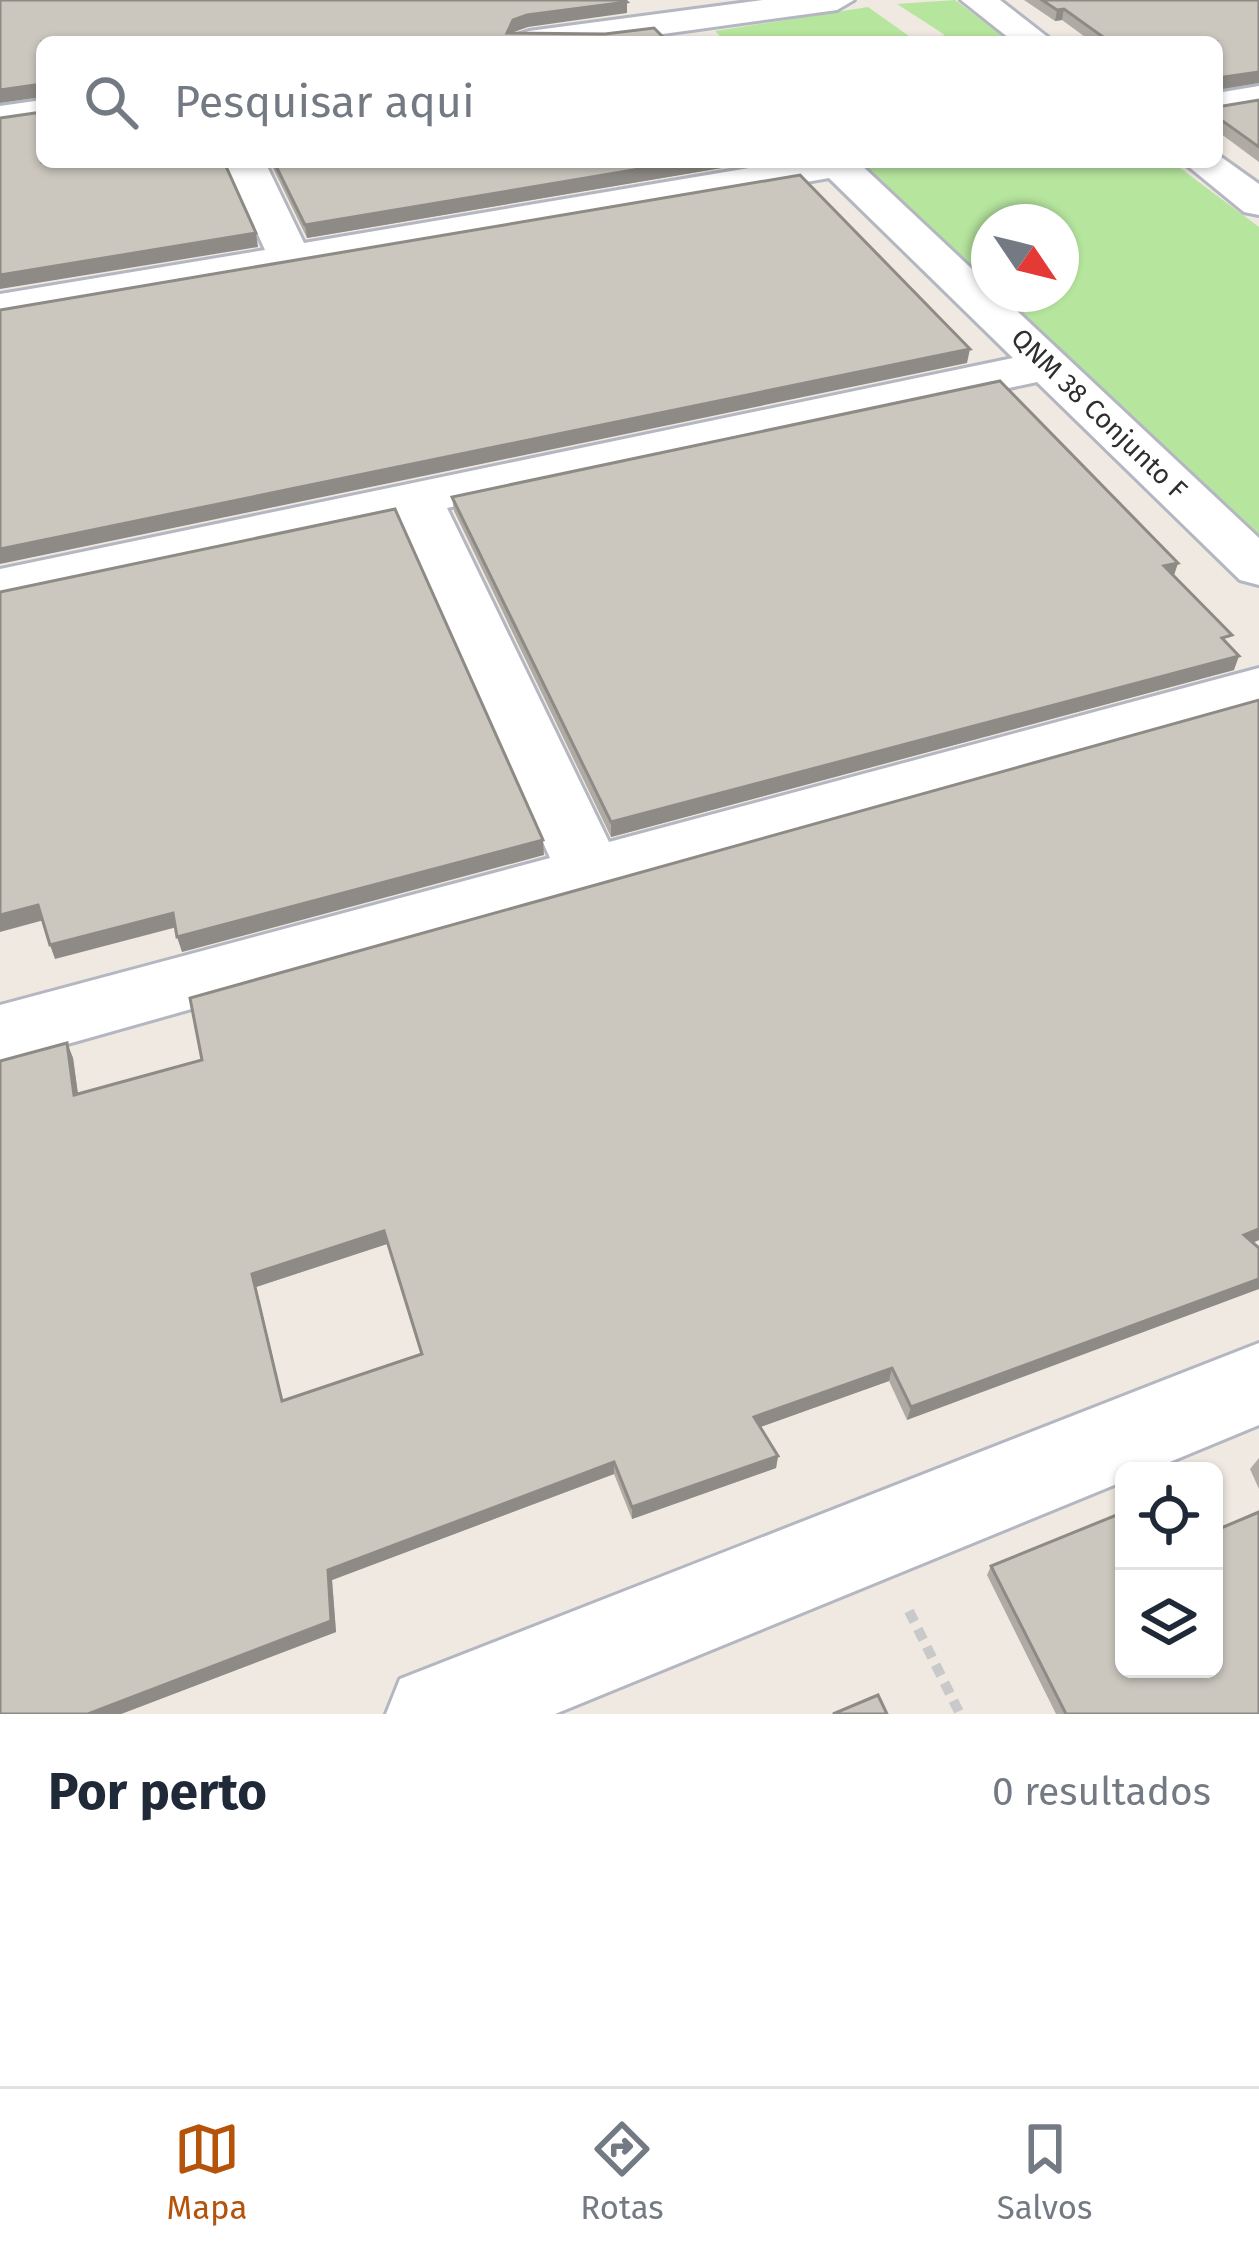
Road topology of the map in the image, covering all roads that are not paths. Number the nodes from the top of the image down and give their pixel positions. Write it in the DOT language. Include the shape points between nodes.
graph roads {
  1 [pos="836,0"];
  2 [pos="978,0"];
  3 [pos="686,21"];
  4 [pos="575,36"];
  5 [pos="1028,36"];
  6 [pos="1259,97"];
  7 [pos="1223,103"];
  8 [pos="36,112"];
  9 [pos="0,117"];
  10 [pos="248,168"];
  11 [pos="807,168"];
  12 [pos="841,168"];
  13 [pos="1211,168"];
  14 [pos="1259,202"];
  15 [pos="290,258"];
  16 [pos="0,308"];
  17 [pos="1049,365"];
  18 [pos="417,500"];
  19 [pos="1259,568"];
  20 [pos="0,586"];
  21 [pos="1259,688"];
  22 [pos="590,872"];
  23 [pos="0,1034"];
  24 [pos="1259,1384"];
  25 [pos="435,1714"];
  1 -- 3 [label="street"];
  2 -- 5 [label="street"];
  3 -- 4 [label="street"];
  6 -- 7 [label="street"];
  8 -- 9 [label="street"];
  10 -- 15 [label="street"];
  11 -- 15 [label="street"];
  12 -- 17 [label="street, QNM 38 Conjunto F"];
  13 -- 14 [label="street"];
  15 -- 16 [label="street"];
  17 -- 18 [label="street"];
  17 -- 19 [label="street, QNM 38 Conjunto F"];
  18 -- 20 [label="street"];
  18 -- 22 [label="street"];
  21 -- 22 [label="street"];
  22 -- 23 [label="street"];
  24 -- 25 [label="street"];
}
